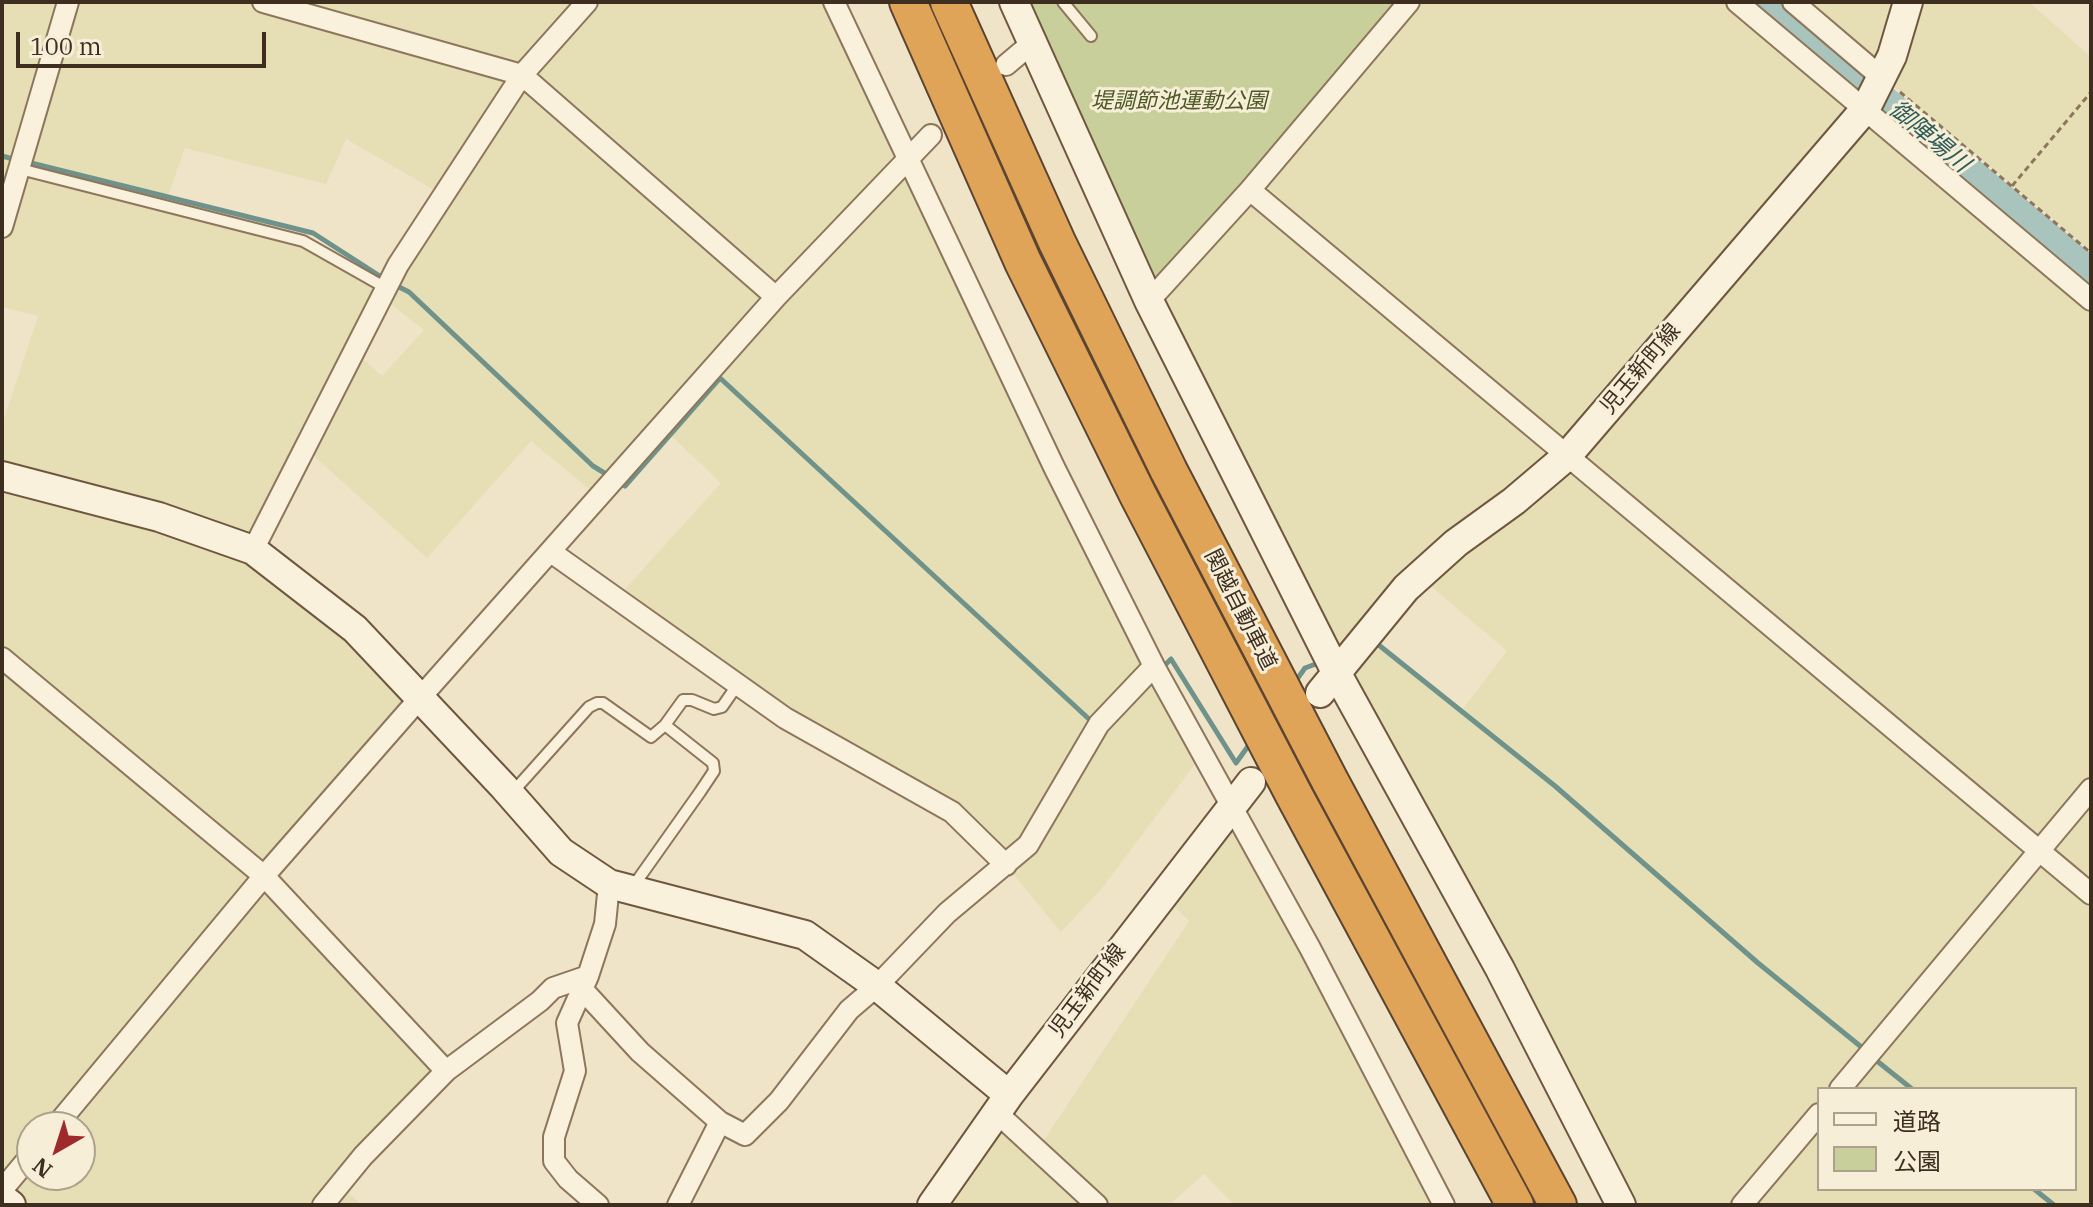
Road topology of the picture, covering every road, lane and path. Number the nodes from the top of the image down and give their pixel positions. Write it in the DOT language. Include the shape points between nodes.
graph roads {
  1 [pos="68,2"];
  2 [pos="263,2"];
  3 [pos="587,2"];
  4 [pos="834,2"];
  5 [pos="908,2"];
  6 [pos="949,2"];
  7 [pos="1014,2"];
  8 [pos="1063,2"];
  9 [pos="1409,2"];
  10 [pos="1737,2"];
  11 [pos="1793,2"];
  12 [pos="1908,2"];
  13 [pos="1091,36"];
  14 [pos="1031,44"];
  15 [pos="1006,65"];
  16 [pos="522,75"];
  17 [pos="1881,77"];
  18 [pos="2091,92"];
  19 [pos="1866,108"];
  20 [pos="931,135"];
  21 [pos="907,160"];
  22 [pos="20,169"];
  23 [pos="2012,186"];
  24 [pos="1250,190"];
  25 [pos="2,227"];
  26 [pos="2091,253"];
  27 [pos="386,288"];
  28 [pos="776,297"];
  29 [pos="2091,300"];
  30 [pos="1149,301"];
  31 [pos="1567,456"];
  32 [pos="2,476"];
  33 [pos="253,550"];
  34 [pos="551,552"];
  35 [pos="2,658"];
  36 [pos="1154,666"];
  37 [pos="1328,683"];
  38 [pos="738,684"];
  39 [pos="419,699"];
  40 [pos="665,725"];
  41 [pos="1251,782"];
  42 [pos="2091,789"];
  43 [pos="510,794"];
  44 [pos="1233,806"];
  45 [pos="2039,851"];
  46 [pos="1006,865"];
  47 [pos="264,876"];
  48 [pos="620,886"];
  49 [pos="2091,894"];
  50 [pos="585,982"];
  51 [pos="877,986"];
  52 [pos="446,1071"];
  53 [pos="1842,1087"];
  54 [pos="1003,1104"];
  55 [pos="68,1111"];
  56 [pos="1817,1116"];
  57 [pos="720,1122"];
  58 [pos="16,1173"];
  59 [pos="2,1190"];
  60 [pos="2,1198"];
  61 [pos="11,1205"];
  62 [pos="323,1205"];
  63 [pos="598,1205"];
  64 [pos="678,1205"];
  65 [pos="932,1205"];
  66 [pos="1097,1205"];
  67 [pos="1444,1205"];
  68 [pos="1515,1205"];
  69 [pos="1558,1205"];
  70 [pos="1621,1205"];
  71 [pos="1742,1205"];
  1 -- 22 [label="street"];
  2 -- 16 [label="street"];
  3 -- 16 [label="street"];
  4 -- 21 [label="street"];
  5 -- 68 [label="highway, 関越自動車道" via="1023,262 1138,495"];
  6 -- 69 [label="highway, 関越自動車道" via="1057,242 1169,471"];
  7 -- 14 [label="street"];
  8 -- 13 [label="lane"];
  9 -- 24 [label="street"];
  10 -- 19 [label="street"];
  11 -- 17 [label="street"];
  12 -- 17 [label="street, 児玉新町線"];
  14 -- 15 [label="street"];
  14 -- 30 [label="street"];
  16 -- 27 [label="street"];
  16 -- 28 [label="street"];
  17 -- 19 [label="street, 児玉新町線"];
  17 -- 23 [label="path"];
  18 -- 23 [label="path"];
  19 -- 29 [label="street"];
  19 -- 31 [label="street, 児玉新町線"];
  20 -- 21 [label="street"];
  21 -- 28 [label="street"];
  21 -- 36 [label="street"];
  22 -- 25 [label="street"];
  22 -- 27 [label="lane" via="303,241"];
  23 -- 26 [label="path"];
  24 -- 30 [label="street"];
  24 -- 31 [label="street"];
  27 -- 33 [label="street"];
  28 -- 34 [label="street"];
  30 -- 37 [label="street"];
  31 -- 37 [label="street, 児玉新町線" via="1406,588"];
  31 -- 45 [label="street"];
  32 -- 33 [label="street" via="159,517"];
  33 -- 39 [label="street" via="355,629"];
  34 -- 38 [label="street"];
  34 -- 39 [label="street"];
  35 -- 47 [label="street"];
  36 -- 44 [label="street"];
  36 -- 46 [label="street" via="1099,724 1028,845"];
  37 -- 70 [label="street" via="1500,969"];
  38 -- 40 [label="lane" via="722,707 683,700"];
  38 -- 46 [label="street" via="785,718 952,812"];
  39 -- 43 [label="street"];
  39 -- 47 [label="street"];
  40 -- 43 [label="lane" via="651,737 597,703"];
  40 -- 48 [label="lane" via="713,763 714,771"];
  41 -- 44 [label="street, 児玉新町線"];
  42 -- 45 [label="street"];
  43 -- 48 [label="street" via="561,852"];
  44 -- 54 [label="street, 児玉新町線"];
  44 -- 67 [label="street"];
  45 -- 49 [label="street"];
  45 -- 53 [label="street"];
  46 -- 51 [label="street" via="947,913"];
  47 -- 52 [label="street"];
  47 -- 55 [label="street"];
  48 -- 50 [label="street"];
  48 -- 51 [label="street" via="805,935"];
  50 -- 52 [label="street" via="553,988"];
  50 -- 57 [label="street" via="640,1052"];
  50 -- 63 [label="street" via="567,1023 575,1071 554,1137 554,1161"];
  51 -- 54 [label="street"];
  51 -- 57 [label="street" via="849,1010 779,1101 745,1135"];
  52 -- 62 [label="street"];
  54 -- 65 [label="street, 児玉新町線"];
  54 -- 66 [label="street"];
  56 -- 71 [label="street"];
  57 -- 64 [label="street"];
  58 -- 59 [label="street"];
  60 -- 61 [label="street"];
}
